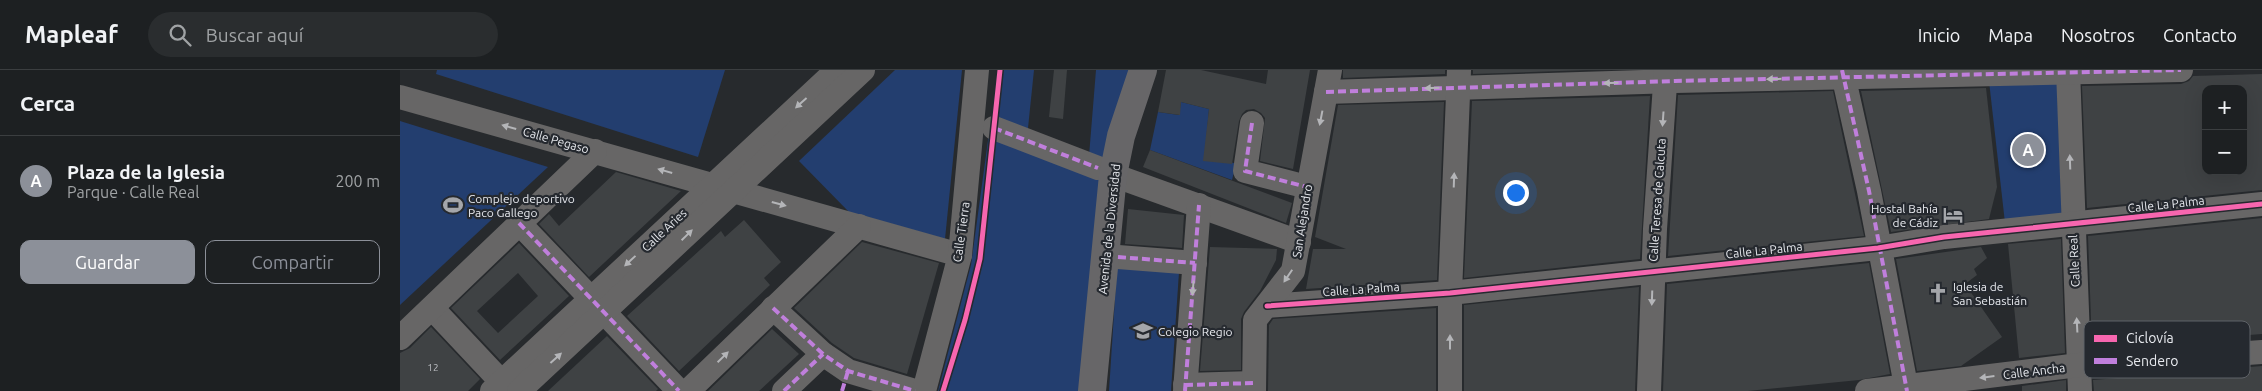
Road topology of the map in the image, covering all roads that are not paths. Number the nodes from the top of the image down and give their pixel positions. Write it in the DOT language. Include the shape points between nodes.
graph roads {
  1 [pos="837,70"];
  2 [pos="863,70"];
  3 [pos="977,70"];
  4 [pos="1143,70"];
  5 [pos="2181,70"];
  6 [pos="2068,72"];
  7 [pos="1843,74"];
  8 [pos="1665,76"];
  9 [pos="1458,79"];
  10 [pos="1328,81"];
  11 [pos="400,97"];
  12 [pos="1252,123"];
  13 [pos="994,128"];
  14 [pos="595,151"];
  15 [pos="1106,171"];
  16 [pos="1307,187"];
  17 [pos="722,188"];
  18 [pos="2262,204"];
  19 [pos="1199,205"];
  20 [pos="519,223"];
  21 [pos="2072,224"];
  22 [pos="859,226"];
  23 [pos="1299,242"];
  24 [pos="1878,248"];
  25 [pos="960,255"];
  26 [pos="1118,257"];
  27 [pos="1195,263"];
  28 [pos="1653,272"];
  29 [pos="1450,293"];
  30 [pos="598,306"];
  31 [pos="1267,306"];
  32 [pos="432,308"];
  33 [pos="773,308"];
  34 [pos="400,338"];
  35 [pos="823,354"];
  36 [pos="2079,365"];
  37 [pos="2084,365"];
  38 [pos="845,381"];
  39 [pos="1254,387"];
  40 [pos="1185,388"];
  41 [pos="506,389"];
  42 [pos="1906,389"];
  43 [pos="679,391"];
  44 [pos="688,391"];
  45 [pos="784,391"];
  46 [pos="915,391"];
  47 [pos="924,391"];
  48 [pos="1092,391"];
  49 [pos="1450,391"];
  50 [pos="1649,391"];
  51 [pos="1867,391"];
  52 [pos="2080,391"];
  1 -- 17 [label="street, Calle Aries, one-way"];
  2 -- 17 [label="street, Calle Aries"];
  3 -- 25 [label="street, Calle Tierra"];
  4 -- 15 [label="main road, Avenida de la Diversidad"];
  5 -- 6 [label="street"];
  6 -- 7 [label="street"];
  21 -- 6 [label="street, Calle Real, one-way"];
  7 -- 8 [label="street, one-way"];
  7 -- 24 [label="street"];
  8 -- 9 [label="street, one-way"];
  8 -- 28 [label="street, Calle Teresa de Calcuta, one-way"];
  9 -- 10 [label="street, one-way"];
  29 -- 9 [label="street, one-way"];
  10 -- 16 [label="street, San Alejandro, one-way"];
  14 -- 11 [label="street, Calle Pegaso, one-way"];
  12 -- 16 [label="street" via="1245,171"];
  13 -- 15 [label="street"];
  17 -- 14 [label="street, Calle Pegaso, one-way"];
  14 -- 20 [label="street"];
  15 -- 19 [label="street"];
  15 -- 48 [label="main road, Avenida de la Diversidad"];
  16 -- 23 [label="street, San Alejandro"];
  17 -- 22 [label="street, Calle Pegaso, one-way"];
  17 -- 30 [label="street, Calle Aries"];
  18 -- 21 [label="street, Calle La Palma"];
  19 -- 23 [label="street"];
  19 -- 27 [label="street"];
  20 -- 30 [label="street"];
  20 -- 32 [label="street"];
  21 -- 24 [label="street, Calle La Palma" via="1944,237"];
  36 -- 21 [label="street, Calle Real, one-way"];
  22 -- 25 [label="street, Calle Pegaso"];
  22 -- 33 [label="street"];
  23 -- 31 [label="street, San Alejandro, one-way" via="1293,271"];
  24 -- 28 [label="street, Calle La Palma"];
  24 -- 42 [label="street"];
  25 -- 47 [label="street, Calle Tierra"];
  26 -- 27 [label="street"];
  27 -- 40 [label="street, one-way"];
  28 -- 29 [label="street, Calle La Palma"];
  28 -- 50 [label="street, Calle Teresa de Calcuta, one-way"];
  29 -- 31 [label="street, Calle La Palma"];
  49 -- 29 [label="street, one-way"];
  30 -- 41 [label="street, Calle Aries"];
  30 -- 43 [label="street"];
  31 -- 39 [label="street, San Alejandro" via="1255,320"];
  32 -- 34 [label="street"];
  32 -- 41 [label="street"];
  33 -- 35 [label="street"];
  44 -- 33 [label="street, one-way"];
  35 -- 38 [label="street"];
  35 -- 45 [label="street"];
  36 -- 37 [label="street, Calle Ancha"];
  36 -- 42 [label="street, Calle Ancha, one-way"];
  36 -- 52 [label="street, Calle Real"];
  38 -- 46 [label="street"];
  39 -- 40 [label="street"];
  42 -- 51 [label="street, Calle Ancha"];
}
